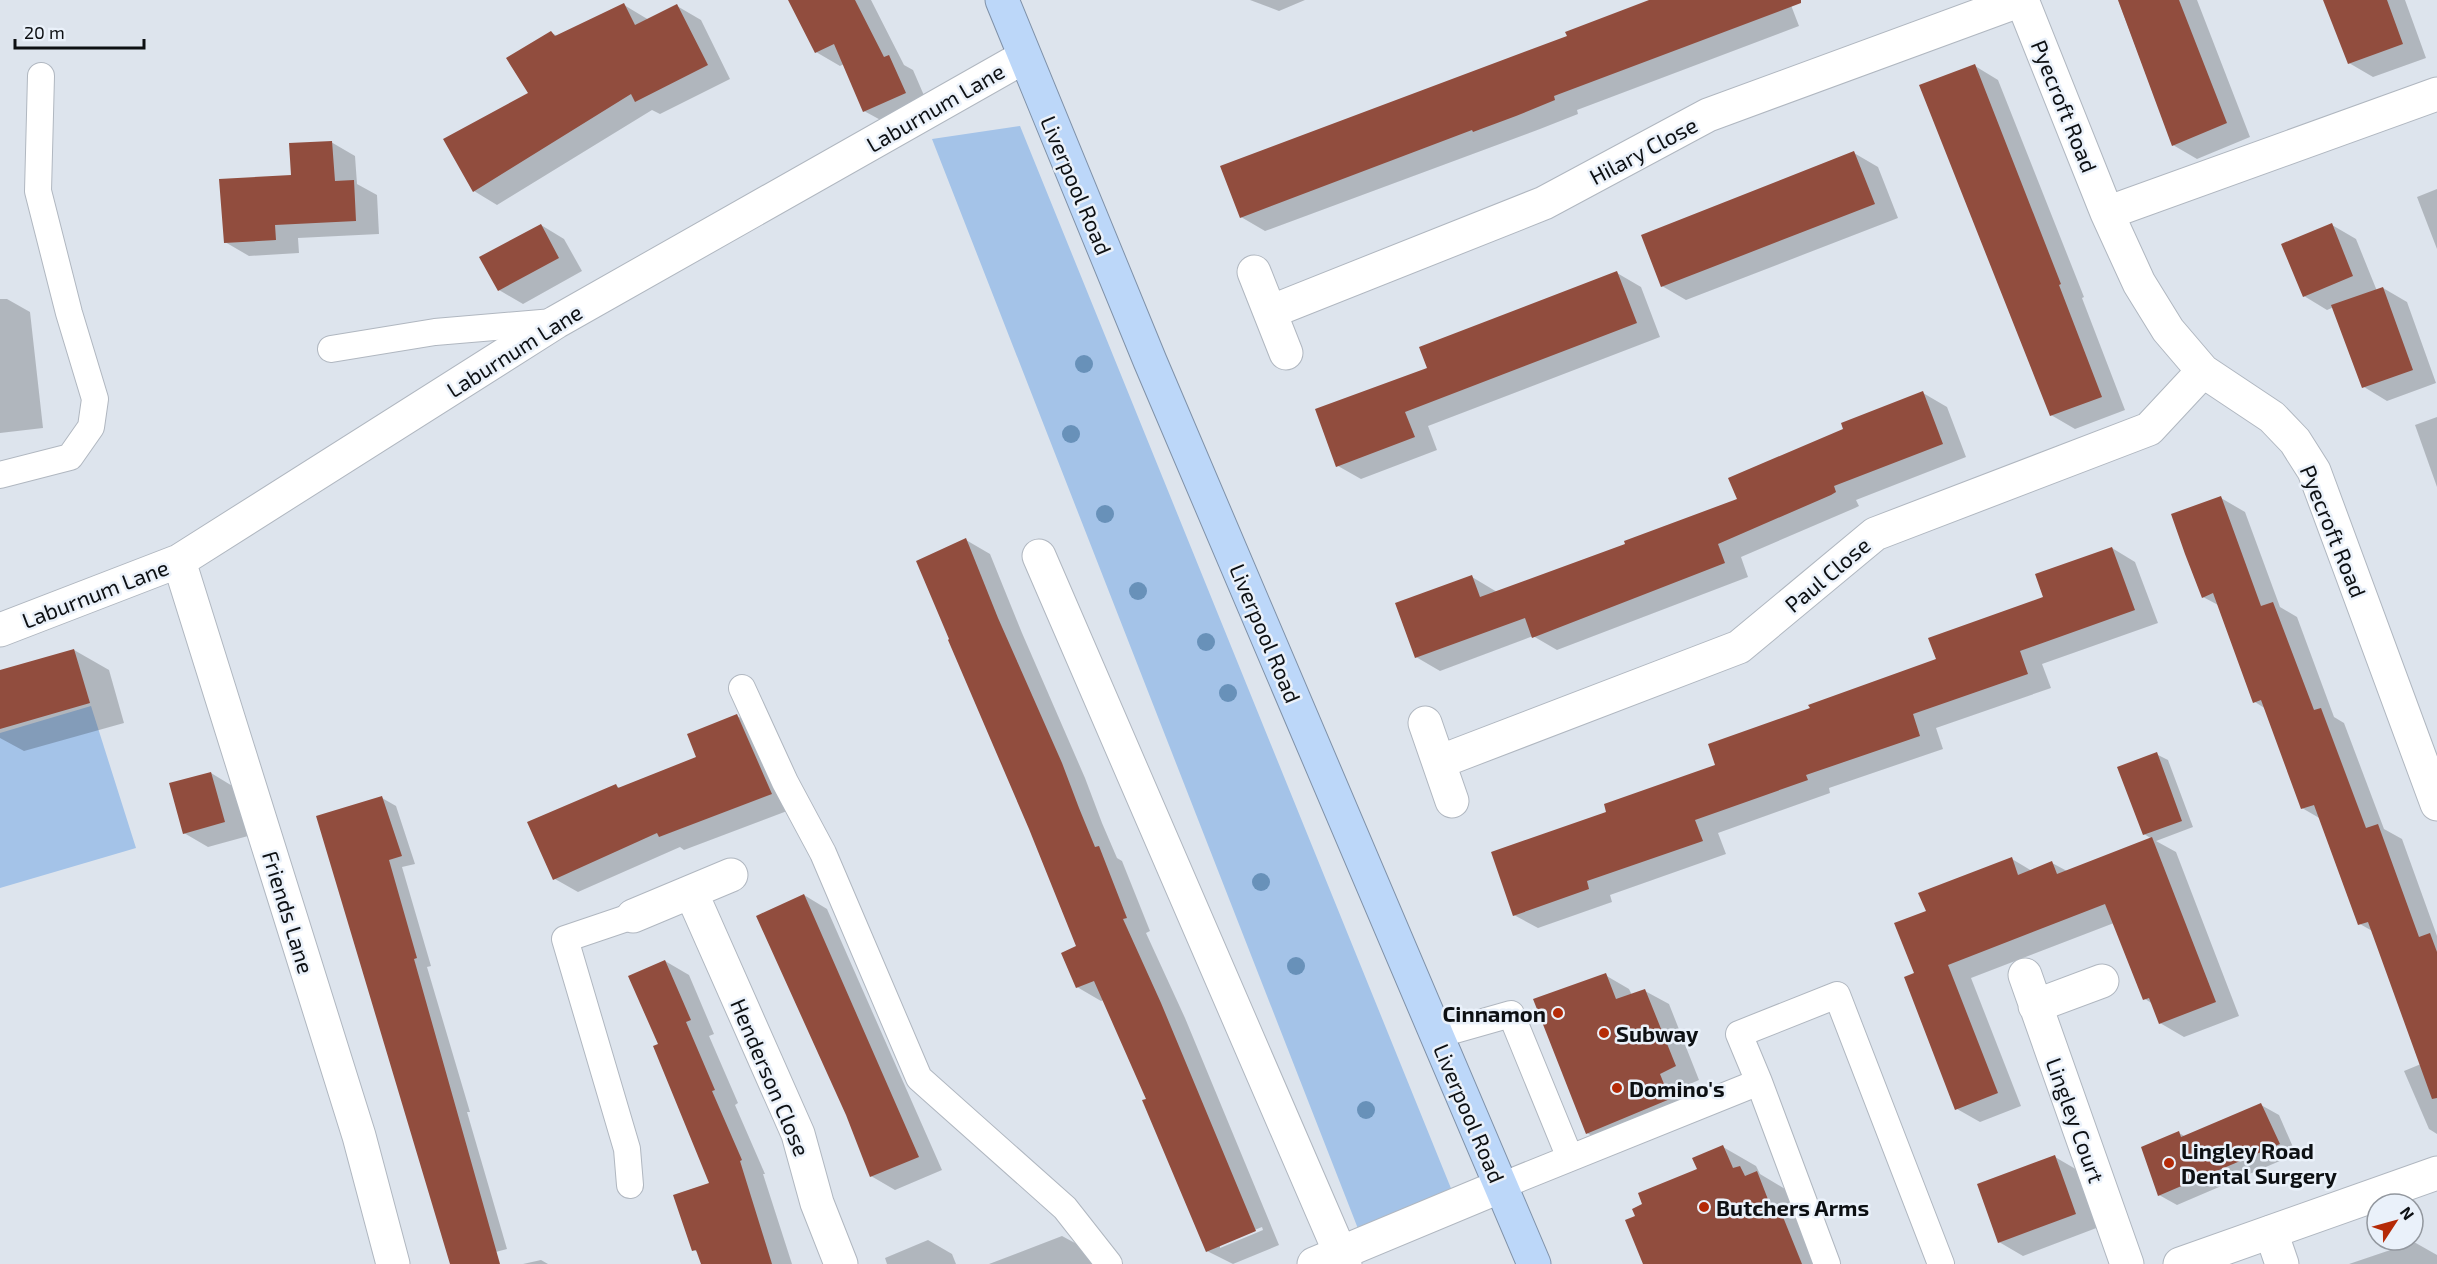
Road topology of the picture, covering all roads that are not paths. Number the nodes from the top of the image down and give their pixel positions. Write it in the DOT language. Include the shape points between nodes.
graph roads {
  1 [pos="1002,0"];
  2 [pos="2021,0"];
  3 [pos="1024,57"];
  4 [pos="41,76"];
  5 [pos="2437,94"];
  6 [pos="2107,213"];
  7 [pos="1254,272"];
  8 [pos="1270,312"];
  9 [pos="556,322"];
  10 [pos="331,349"];
  11 [pos="1286,353"];
  12 [pos="2204,371"];
  13 [pos="0,474"];
  14 [pos="1039,556"];
  15 [pos="179,561"];
  16 [pos="0,630"];
  17 [pos="742,688"];
  18 [pos="1425,723"];
  19 [pos="1439,762"];
  20 [pos="1452,801"];
  21 [pos="2437,804"];
  22 [pos="731,875"];
  23 [pos="691,892"];
  24 [pos="633,916"];
  25 [pos="2025,975"];
  26 [pos="2102,981"];
  27 [pos="2035,1006"];
  28 [pos="1437,1035"];
  29 [pos="1759,1082"];
  30 [pos="1570,1158"];
  31 [pos="2437,1173"];
  32 [pos="630,1185"];
  33 [pos="1501,1186"];
  34 [pos="2271,1232"];
  35 [pos="1333,1260"];
  36 [pos="393,1264"];
  37 [pos="841,1264"];
  38 [pos="1109,1264"];
  39 [pos="1534,1264"];
  40 [pos="1827,1264"];
  41 [pos="1941,1264"];
  42 [pos="2127,1264"];
  43 [pos="2180,1264"];
  44 [pos="2283,1264"];
  1 -- 3 [label="highway, Liverpool Road"];
  2 -- 6 [label="street, Pyecroft Road"];
  2 -- 8 [label="street, Hilary Close" via="1708,116 1544,203"];
  3 -- 9 [label="street, Laburnum Lane"];
  3 -- 28 [label="highway, Liverpool Road"];
  4 -- 13 [label="lane" via="38,191 95,399 91,427 70,457"];
  5 -- 6 [label="street"];
  6 -- 12 [label="street, Pyecroft Road" via="2139,283 2168,330"];
  7 -- 8 [label="street"];
  8 -- 11 [label="street"];
  9 -- 10 [label="lane" via="435,332"];
  9 -- 15 [label="street, Laburnum Lane"];
  12 -- 19 [label="street, Paul Close" via="2150,429 1875,534 1739,646"];
  12 -- 21 [label="street, Pyecroft Road" via="2272,417 2295,441 2314,471"];
  14 -- 35 [label="street"];
  15 -- 16 [label="street, Laburnum Lane"];
  15 -- 36 [label="street, Friends Lane" via="359,1136"];
  17 -- 38 [label="lane" via="823,853 919,1078 1065,1208"];
  18 -- 19 [label="street"];
  19 -- 20 [label="street"];
  22 -- 23 [label="street"];
  23 -- 24 [label="street"];
  23 -- 37 [label="street, Henderson Close" via="798,1134"];
  24 -- 32 [label="lane" via="566,939 627,1149"];
  25 -- 27 [label="street, Lingley Court"];
  26 -- 27 [label="street"];
  27 -- 42 [label="street, Lingley Court"];
  28 -- 30 [label="lane" via="1511,1014"];
  28 -- 33 [label="highway, Liverpool Road"];
  29 -- 30 [label="lane"];
  29 -- 40 [label="lane"];
  29 -- 41 [label="lane" via="1739,1034 1837,996"];
  30 -- 33 [label="lane"];
  31 -- 34 [label="street"];
  33 -- 35 [label="street"];
  33 -- 39 [label="highway, Liverpool Road"];
  34 -- 43 [label="street"];
  34 -- 44 [label="street"];
}
